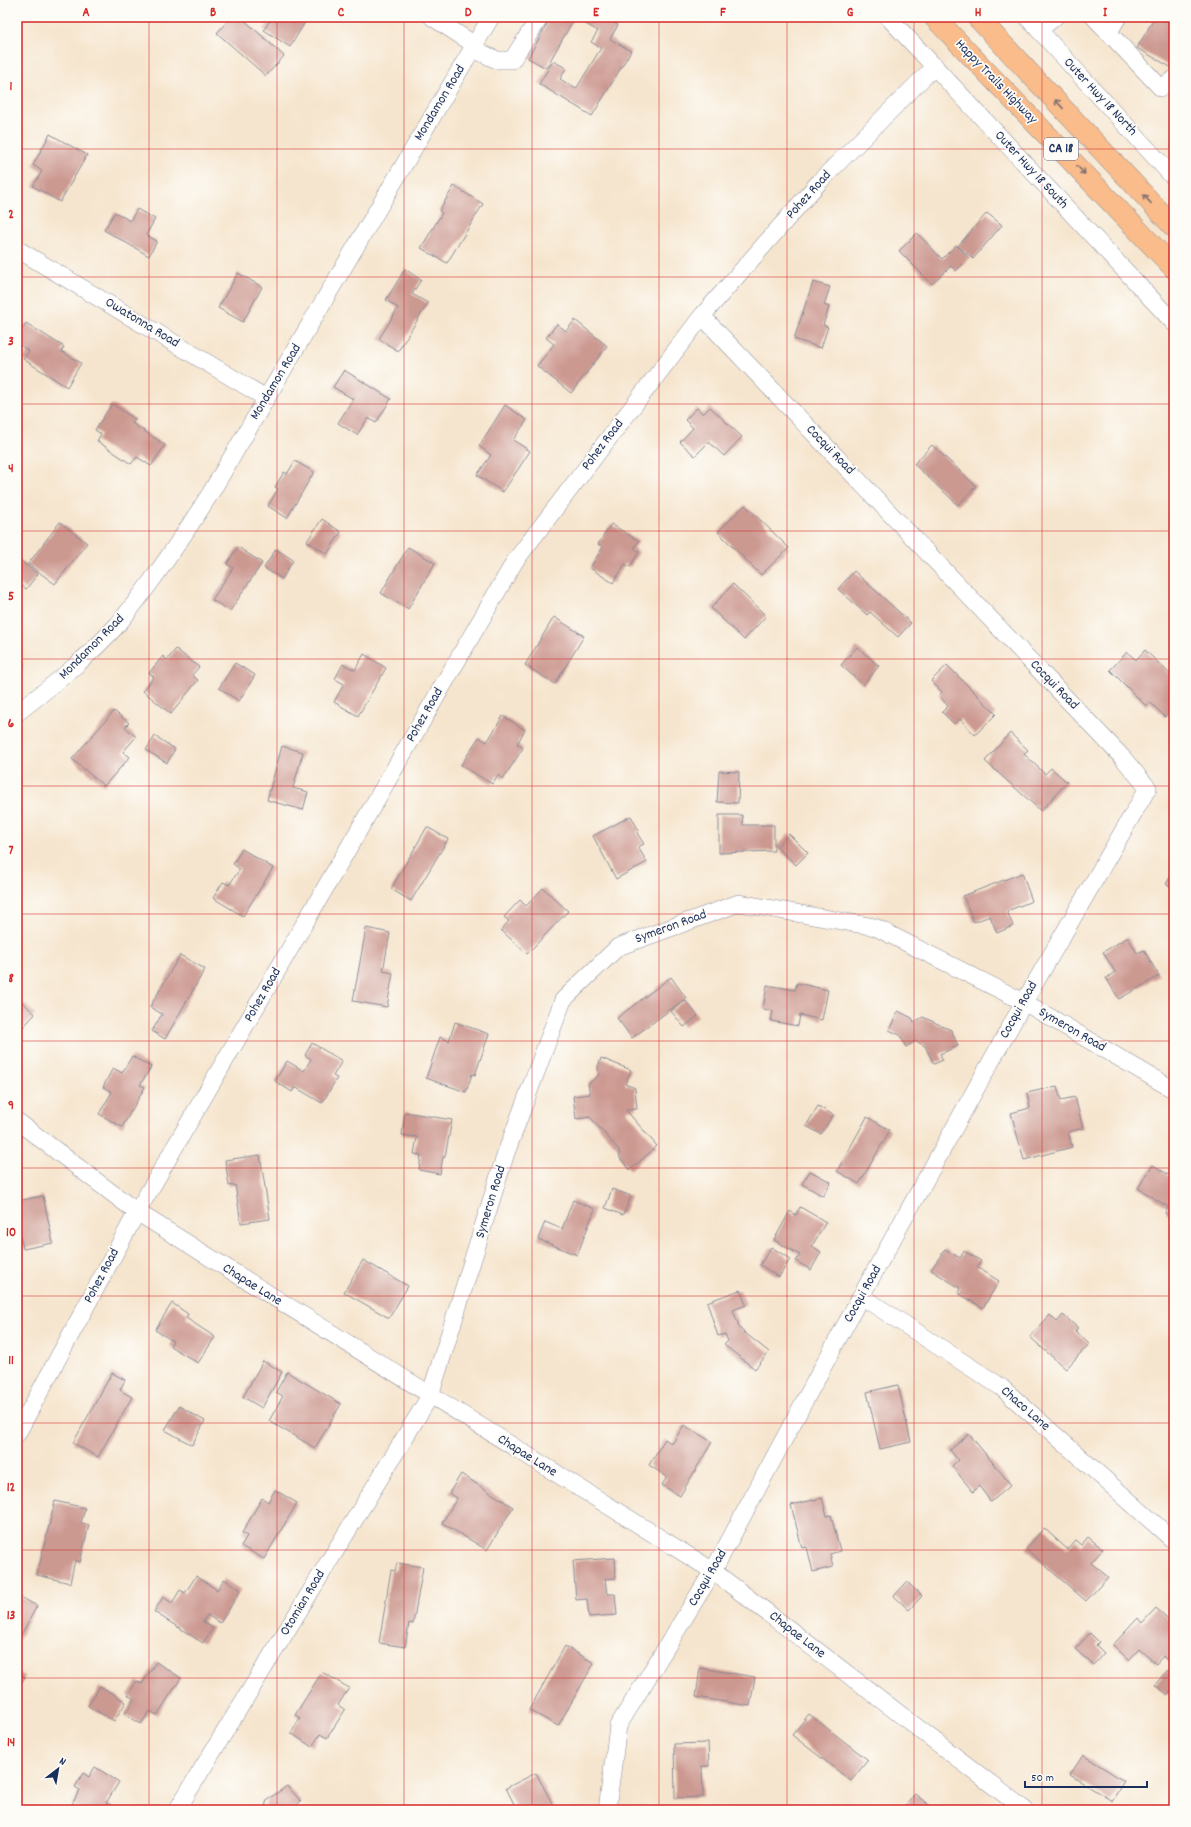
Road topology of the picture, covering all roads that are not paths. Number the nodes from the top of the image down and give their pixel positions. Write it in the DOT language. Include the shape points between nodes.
graph roads {
  1 [pos="432,17"];
  2 [pos="491,17"];
  3 [pos="540,17"];
  4 [pos="888,17"];
  5 [pos="934,17"];
  6 [pos="978,17"];
  7 [pos="1027,17"];
  8 [pos="1054,17"];
  9 [pos="1094,17"];
  10 [pos="1118,17"];
  11 [pos="1039,30"];
  12 [pos="1109,32"];
  13 [pos="474,47"];
  14 [pos="935,66"];
  15 [pos="1174,79"];
  16 [pos="1174,178"];
  17 [pos="1174,227"];
  18 [pos="17,249"];
  19 [pos="1174,268"];
  20 [pos="702,316"];
  21 [pos="1174,323"];
  22 [pos="266,398"];
  23 [pos="17,713"];
  24 [pos="1024,1002"];
  25 [pos="1174,1090"];
  26 [pos="17,1121"];
  27 [pos="137,1212"];
  28 [pos="861,1296"];
  29 [pos="430,1396"];
  30 [pos="17,1434"];
  31 [pos="1174,1541"];
  32 [pos="713,1571"];
  33 [pos="177,1810"];
  34 [pos="607,1810"];
  35 [pos="1025,1810"];
  1 -- 13 [label="street"];
  2 -- 13 [label="street, Mondamon Road"];
  3 -- 13 [label="street" via="512,60 497,60"];
  4 -- 14 [label="street, Outer Hwy 18 South"];
  5 -- 19 [label="main road, Happy Trails Highway / CA 18, one-way"];
  17 -- 6 [label="main road, CA 18, one-way"];
  7 -- 11 [label="street, Outer Hwy 18 North"];
  8 -- 11 [label="street"];
  9 -- 12 [label="street"];
  10 -- 12 [label="street"];
  11 -- 16 [label="street, Outer Hwy 18 North"];
  12 -- 15 [label="street" via="1161,88"];
  13 -- 22 [label="street, Mondamon Road"];
  14 -- 20 [label="street, Pohez Road" via="820,181"];
  14 -- 21 [label="street, Outer Hwy 18 South"];
  18 -- 22 [label="street, Owatonna Road"];
  20 -- 24 [label="street, Cocqui Road" via="1122,757 1148,788"];
  20 -- 27 [label="street, Pohez Road" via="515,561"];
  22 -- 23 [label="street, Mondamon Road" via="210,494 165,564 142,594 118,624 65,676"];
  24 -- 25 [label="street, Symeron Road"];
  24 -- 28 [label="street, Cocqui Road"];
  24 -- 29 [label="street, Symeron Road" via="875,927 739,903 618,947 563,1000 506,1153"];
  26 -- 27 [label="street, Chapae Lane"];
  27 -- 29 [label="street, Chapae Lane"];
  27 -- 30 [label="street, Pohez Road"];
  28 -- 31 [label="street, Chaco Lane" via="1001,1387"];
  28 -- 32 [label="street, Cocqui Road"];
  29 -- 32 [label="street, Chapae Lane"];
  29 -- 33 [label="street, Otomian Road"];
  32 -- 34 [label="street, Cocqui Road" via="618,1726"];
  32 -- 35 [label="street, Chapae Lane"];
}
